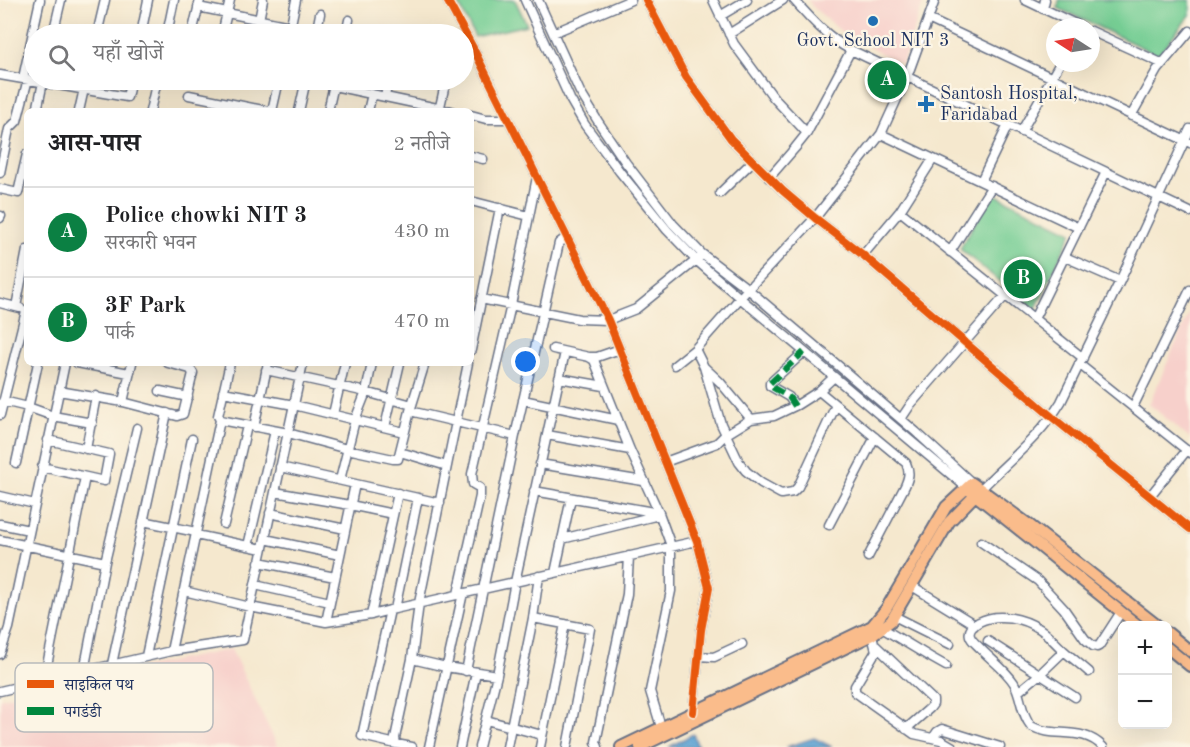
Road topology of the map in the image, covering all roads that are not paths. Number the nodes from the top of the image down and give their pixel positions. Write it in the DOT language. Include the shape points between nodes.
graph roads {
  1 [pos="40,0"];
  2 [pos="60,0"];
  3 [pos="105,0"];
  4 [pos="148,0"];
  5 [pos="174,0"];
  6 [pos="230,0"];
  7 [pos="263,0"];
  8 [pos="296,0"];
  9 [pos="447,0"];
  10 [pos="525,0"];
  11 [pos="538,0"];
  12 [pos="632,0"];
  13 [pos="646,0"];
  14 [pos="713,0"];
  15 [pos="747,0"];
  16 [pos="783,0"];
  17 [pos="794,0"];
  18 [pos="934,0"];
  19 [pos="1025,0"];
  20 [pos="199,3"];
  21 [pos="1044,4"];
  22 [pos="227,13"];
  23 [pos="320,14"];
  24 [pos="720,16"];
  25 [pos="1067,18"];
  26 [pos="928,19"];
  27 [pos="259,20"];
  28 [pos="349,20"];
  29 [pos="35,24"];
  30 [pos="55,24"];
  31 [pos="99,24"];
  32 [pos="143,24"];
  33 [pos="169,24"];
  34 [pos="194,24"];
  35 [pos="224,24"];
  36 [pos="271,24"];
  37 [pos="291,24"];
  38 [pos="318,24"];
  39 [pos="348,24"];
  40 [pos="460,24"];
  41 [pos="1190,31"];
  42 [pos="553,33"];
  43 [pos="729,33"];
  44 [pos="1100,35"];
  45 [pos="474,50"];
  46 [pos="850,50"];
  47 [pos="1161,63"];
  48 [pos="1055,72"];
  49 [pos="0,75"];
  50 [pos="907,77"];
  51 [pos="1052,77"];
  52 [pos="24,79"];
  53 [pos="24,84"];
  54 [pos="43,90"];
  55 [pos="83,90"];
  56 [pos="129,90"];
  57 [pos="155,90"];
  58 [pos="276,90"];
  59 [pos="304,90"];
  60 [pos="333,90"];
  61 [pos="359,90"];
  62 [pos="386,90"];
  63 [pos="444,90"];
  64 [pos="372,94"];
  65 [pos="189,95"];
  66 [pos="385,97"];
  67 [pos="38,108"];
  68 [pos="80,108"];
  69 [pos="151,108"];
  70 [pos="255,108"];
  71 [pos="271,108"];
  72 [pos="300,108"];
  73 [pos="329,108"];
  74 [pos="369,108"];
  75 [pos="431,108"];
  76 [pos="439,108"];
  77 [pos="474,116"];
  78 [pos="1131,116"];
  79 [pos="508,119"];
  80 [pos="1008,125"];
  81 [pos="1190,129"];
  82 [pos="1021,132"];
  83 [pos="807,133"];
  84 [pos="881,134"];
  85 [pos="1187,142"];
  86 [pos="474,157"];
  87 [pos="483,159"];
  88 [pos="933,159"];
  89 [pos="753,161"];
  90 [pos="24,167"];
  91 [pos="1106,172"];
  92 [pos="0,173"];
  93 [pos="537,176"];
  94 [pos="769,178"];
  95 [pos="981,181"];
  96 [pos="992,186"];
  97 [pos="0,189"];
  98 [pos="720,193"];
  99 [pos="1159,197"];
  100 [pos="474,202"];
  101 [pos="500,208"];
  102 [pos="900,211"];
  103 [pos="1190,212"];
  104 [pos="529,216"];
  105 [pos="814,218"];
  106 [pos="1079,228"];
  107 [pos="567,237"];
  108 [pos="950,252"];
  109 [pos="863,255"];
  110 [pos="699,257"];
  111 [pos="1065,257"];
  112 [pos="24,266"];
  113 [pos="1120,281"];
  114 [pos="748,289"];
  115 [pos="1190,290"];
  116 [pos="1005,296"];
  117 [pos="740,298"];
  118 [pos="481,299"];
  119 [pos="0,303"];
  120 [pos="511,305"];
  121 [pos="16,307"];
  122 [pos="24,310"];
  123 [pos="542,312"];
  124 [pos="1034,319"];
  125 [pos="608,320"];
  126 [pos="24,322"];
  127 [pos="474,322"];
  128 [pos="964,341"];
  129 [pos="620,348"];
  130 [pos="553,349"];
  131 [pos="695,350"];
  132 [pos="565,352"];
  133 [pos="804,352"];
  134 [pos="589,357"];
  135 [pos="1081,361"];
  136 [pos="675,365"];
  137 [pos="37,366"];
  138 [pos="64,366"];
  139 [pos="93,366"];
  140 [pos="131,366"];
  141 [pos="179,366"];
  142 [pos="229,366"];
  143 [pos="302,366"];
  144 [pos="344,366"];
  145 [pos="371,366"];
  146 [pos="399,366"];
  147 [pos="424,366"];
  148 [pos="467,366"];
  149 [pos="267,367"];
  150 [pos="704,367"];
  151 [pos="129,373"];
  152 [pos="300,377"];
  153 [pos="834,377"];
  154 [pos="559,378"];
  155 [pos="339,386"];
  156 [pos="604,386"];
  157 [pos="59,391"];
  158 [pos="160,391"];
  159 [pos="819,391"];
  160 [pos="223,392"];
  161 [pos="366,392"];
  162 [pos="96,396"];
  163 [pos="188,396"];
  164 [pos="260,399"];
  165 [pos="392,399"];
  166 [pos="523,400"];
  167 [pos="3,401"];
  168 [pos="123,402"];
  169 [pos="294,405"];
  170 [pos="836,405"];
  171 [pos="795,406"];
  172 [pos="28,407"];
  173 [pos="553,407"];
  174 [pos="1133,407"];
  175 [pos="411,408"];
  176 [pos="0,412"];
  177 [pos="167,413"];
  178 [pos="333,414"];
  179 [pos="53,416"];
  180 [pos="1052,417"];
  181 [pos="750,419"];
  182 [pos="901,419"];
  183 [pos="220,420"];
  184 [pos="355,420"];
  185 [pos="618,420"];
  186 [pos="456,422"];
  187 [pos="92,423"];
  188 [pos="385,426"];
  189 [pos="251,427"];
  190 [pos="137,428"];
  191 [pos="483,429"];
  192 [pos="275,431"];
  193 [pos="404,432"];
  194 [pos="288,434"];
  195 [pos="547,435"];
  196 [pos="725,435"];
  197 [pos="515,436"];
  198 [pos="875,437"];
  199 [pos="192,438"];
  200 [pos="48,440"];
  201 [pos="86,449"];
  202 [pos="347,449"];
  203 [pos="630,450"];
  204 [pos="1188,451"];
  205 [pos="400,452"];
  206 [pos="665,462"];
  207 [pos="16,463"];
  208 [pos="540,464"];
  209 [pos="447,466"];
  210 [pos="42,467"];
  211 [pos="280,467"];
  212 [pos="85,477"];
  213 [pos="340,480"];
  214 [pos="643,481"];
  215 [pos="355,484"];
  216 [pos="974,489"];
  217 [pos="534,491"];
  218 [pos="275,492"];
  219 [pos="398,493"];
  220 [pos="0,496"];
  221 [pos="1150,496"];
  222 [pos="418,498"];
  223 [pos="571,498"];
  224 [pos="440,503"];
  225 [pos="35,504"];
  226 [pos="350,505"];
  227 [pos="270,513"];
  228 [pos="393,514"];
  229 [pos="659,514"];
  230 [pos="143,521"];
  231 [pos="0,524"];
  232 [pos="224,524"];
  233 [pos="829,525"];
  234 [pos="173,528"];
  235 [pos="345,529"];
  236 [pos="1190,529"];
  237 [pos="29,530"];
  238 [pos="196,534"];
  239 [pos="562,538"];
  240 [pos="265,539"];
  241 [pos="0,540"];
  242 [pos="697,541"];
  243 [pos="981,542"];
  244 [pos="26,545"];
  245 [pos="248,546"];
  246 [pos="671,546"];
  247 [pos="262,549"];
  248 [pos="69,554"];
  249 [pos="340,555"];
  250 [pos="629,556"];
  251 [pos="868,557"];
  252 [pos="105,562"];
  253 [pos="260,562"];
  254 [pos="555,573"];
  255 [pos="539,576"];
  256 [pos="335,577"];
  257 [pos="514,582"];
  258 [pos="255,585"];
  259 [pos="912,586"];
  260 [pos="483,589"];
  261 [pos="184,591"];
  262 [pos="461,594"];
  263 [pos="330,602"];
  264 [pos="419,603"];
  265 [pos="250,608"];
  266 [pos="393,609"];
  267 [pos="1121,612"];
  268 [pos="371,615"];
  269 [pos="894,616"];
  270 [pos="533,618"];
  271 [pos="1133,621"];
  272 [pos="1152,621"];
  273 [pos="326,622"];
  274 [pos="566,624"];
  275 [pos="974,626"];
  276 [pos="4,627"];
  277 [pos="874,634"];
  278 [pos="1172,637"];
  279 [pos="988,640"];
  280 [pos="742,644"];
  281 [pos="950,644"];
  282 [pos="171,651"];
  283 [pos="1064,651"];
  284 [pos="1190,651"];
  285 [pos="1172,652"];
  286 [pos="0,654"];
  287 [pos="146,656"];
  288 [pos="699,656"];
  289 [pos="412,658"];
  290 [pos="47,663"];
  291 [pos="86,663"];
  292 [pos="112,663"];
  293 [pos="116,663"];
  294 [pos="946,666"];
  295 [pos="1190,666"];
  296 [pos="446,667"];
  297 [pos="466,670"];
  298 [pos="476,672"];
  299 [pos="1089,672"];
  300 [pos="1040,674"];
  301 [pos="497,675"];
  302 [pos="15,687"];
  303 [pos="0,691"];
  304 [pos="1018,692"];
  305 [pos="1075,697"];
  306 [pos="693,712"];
  307 [pos="486,720"];
  308 [pos="511,727"];
  309 [pos="661,727"];
  310 [pos="906,729"];
  311 [pos="542,735"];
  312 [pos="933,738"];
  313 [pos="396,744"];
  314 [pos="412,747"];
  315 [pos="429,747"];
  316 [pos="460,747"];
  317 [pos="479,747"];
  318 [pos="507,747"];
  319 [pos="540,747"];
  320 [pos="567,747"];
  321 [pos="598,747"];
  322 [pos="621,747"];
  323 [pos="640,747"];
  324 [pos="953,747"];
  325 [pos="1000,747"];
  326 [pos="1102,747"];
  1 -- 29 [label="street"];
  2 -- 30 [label="street"];
  3 -- 31 [label="street"];
  4 -- 32 [label="street"];
  5 -- 33 [label="street"];
  6 -- 22 [label="street"];
  7 -- 27 [label="street"];
  8 -- 37 [label="street"];
  9 -- 40 [label="street"];
  10 -- 110 [label="street" via="585,124 667,230"];
  11 -- 42 [label="street"];
  12 -- 42 [label="street"];
  13 -- 89 [label="street" via="686,77 731,139"];
  14 -- 24 [label="street"];
  15 -- 24 [label="street"];
  16 -- 43 [label="street"];
  17 -- 46 [label="street" via="814,23"];
  18 -- 26 [label="street"];
  19 -- 21 [label="street"];
  20 -- 22 [label="street"];
  20 -- 34 [label="street"];
  21 -- 25 [label="street"];
  22 -- 27 [label="street"];
  22 -- 35 [label="street"];
  23 -- 38 [label="street"];
  24 -- 43 [label="street"];
  26 -- 50 [label="street"];
  26 -- 51 [label="street"];
  27 -- 36 [label="street"];
  28 -- 39 [label="street"];
  41 -- 47 [label="street"];
  42 -- 110 [label="street" via="599,123"];
  43 -- 83 [label="street" via="774,98"];
  44 -- 47 [label="street"];
  45 -- 79 [label="street"];
  46 -- 50 [label="street"];
  46 -- 83 [label="street"];
  47 -- 78 [label="street"];
  48 -- 51 [label="street"];
  49 -- 52 [label="street"];
  50 -- 80 [label="street"];
  50 -- 84 [label="street"];
  51 -- 78 [label="street"];
  51 -- 82 [label="street"];
  53 -- 92 [label="street"];
  54 -- 67 [label="street"];
  55 -- 56 [label="street" via="127,97"];
  55 -- 68 [label="street"];
  57 -- 69 [label="street"];
  58 -- 71 [label="street"];
  59 -- 72 [label="street"];
  60 -- 73 [label="street"];
  61 -- 64 [label="street"];
  62 -- 66 [label="street"];
  63 -- 76 [label="street"];
  64 -- 66 [label="street"];
  64 -- 74 [label="street"];
  65 -- 70 [label="street"];
  66 -- 75 [label="street"];
  77 -- 79 [label="street"];
  78 -- 85 [label="street"];
  79 -- 93 [label="street"];
  80 -- 82 [label="street"];
  80 -- 95 [label="street"];
  81 -- 85 [label="street"];
  82 -- 91 [label="street"];
  83 -- 94 [label="street"];
  84 -- 88 [label="street"];
  84 -- 105 [label="street"];
  85 -- 99 [label="street"];
  86 -- 87 [label="street"];
  88 -- 95 [label="street"];
  88 -- 102 [label="street"];
  89 -- 94 [label="street"];
  89 -- 98 [label="street"];
  90 -- 97 [label="street" via="18,193"];
  91 -- 99 [label="street"];
  91 -- 106 [label="street"];
  93 -- 104 [label="street"];
  93 -- 107 [label="street"];
  94 -- 105 [label="street"];
  95 -- 96 [label="street"];
  96 -- 106 [label="street"];
  96 -- 108 [label="street"];
  99 -- 103 [label="street"];
  99 -- 113 [label="street"];
  100 -- 101 [label="street"];
  101 -- 104 [label="street"];
  101 -- 118 [label="street"];
  102 -- 108 [label="street"];
  102 -- 109 [label="street"];
  104 -- 120 [label="street"];
  105 -- 109 [label="street"];
  105 -- 114 [label="street"];
  106 -- 111 [label="street"];
  107 -- 123 [label="street" via="559,243"];
  107 -- 125 [label="street"];
  108 -- 116 [label="street"];
  109 -- 128 [label="street"];
  110 -- 114 [label="street"];
  110 -- 117 [label="street"];
  110 -- 125 [label="street" via="636,309"];
  111 -- 113 [label="street"];
  111 -- 124 [label="street"];
  112 -- 121 [label="street"];
  113 -- 135 [label="street"];
  114 -- 117 [label="street"];
  114 -- 182 [label="street"];
  115 -- 174 [label="street"];
  116 -- 124 [label="street"];
  116 -- 128 [label="street"];
  117 -- 131 [label="street"];
  117 -- 133 [label="street"];
  118 -- 120 [label="street"];
  118 -- 127 [label="street"];
  119 -- 121 [label="street"];
  120 -- 123 [label="street"];
  120 -- 191 [label="street"];
  121 -- 122 [label="street"];
  123 -- 125 [label="street"];
  123 -- 166 [label="street"];
  124 -- 135 [label="street"];
  125 -- 129 [label="street"];
  126 -- 167 [label="street"];
  128 -- 180 [label="street"];
  128 -- 182 [label="street"];
  129 -- 134 [label="street"];
  129 -- 206 [label="street"];
  130 -- 132 [label="street"];
  131 -- 136 [label="street"];
  131 -- 150 [label="street"];
  132 -- 134 [label="street"];
  132 -- 154 [label="street"];
  133 -- 153 [label="street"];
  133 -- 171 [label="street" via="770,383"];
  134 -- 156 [label="street" via="594,360"];
  135 -- 174 [label="street"];
  135 -- 180 [label="street"];
  137 -- 172 [label="street"];
  138 -- 157 [label="street"];
  139 -- 151 [label="street"];
  140 -- 151 [label="street"];
  141 -- 163 [label="street" via="193,373"];
  142 -- 160 [label="street"];
  143 -- 152 [label="street"];
  144 -- 155 [label="street"];
  145 -- 161 [label="street"];
  146 -- 165 [label="street"];
  147 -- 175 [label="street"];
  148 -- 186 [label="street"];
  149 -- 152 [label="street"];
  149 -- 164 [label="street"];
  150 -- 181 [label="street"];
  150 -- 196 [label="street"];
  151 -- 168 [label="street"];
  152 -- 155 [label="street"];
  152 -- 169 [label="street"];
  153 -- 159 [label="street"];
  153 -- 216 [label="street"];
  154 -- 156 [label="street"];
  154 -- 173 [label="street"];
  155 -- 161 [label="street"];
  155 -- 178 [label="street"];
  156 -- 185 [label="street"];
  157 -- 162 [label="street"];
  157 -- 179 [label="street"];
  158 -- 163 [label="street"];
  159 -- 170 [label="street"];
  159 -- 171 [label="street"];
  160 -- 164 [label="street"];
  160 -- 183 [label="street"];
  161 -- 165 [label="street"];
  161 -- 184 [label="street"];
  162 -- 168 [label="street"];
  162 -- 187 [label="street"];
  163 -- 177 [label="street" via="183,414"];
  164 -- 169 [label="street"];
  164 -- 189 [label="street"];
  165 -- 175 [label="street"];
  165 -- 188 [label="street"];
  166 -- 173 [label="street"];
  166 -- 197 [label="street"];
  167 -- 172 [label="street"];
  167 -- 176 [label="street"];
  168 -- 177 [label="street"];
  169 -- 178 [label="street"];
  169 -- 194 [label="street"];
  170 -- 196 [label="street" via="798,487 787,494 761,483 746,471"];
  170 -- 198 [label="street"];
  171 -- 181 [label="street" via="774,416"];
  172 -- 179 [label="street"];
  172 -- 207 [label="street"];
  173 -- 185 [label="street"];
  173 -- 195 [label="street"];
  174 -- 204 [label="street"];
  175 -- 186 [label="street"];
  175 -- 193 [label="street"];
  177 -- 230 [label="street"];
  178 -- 184 [label="street"];
  179 -- 187 [label="street"];
  179 -- 200 [label="street"];
  180 -- 216 [label="street" via="1033,439"];
  180 -- 221 [label="street"];
  181 -- 196 [label="street"];
  182 -- 216 [label="street"];
  183 -- 189 [label="street"];
  183 -- 238 [label="street"];
  184 -- 188 [label="street"];
  184 -- 202 [label="street"];
  185 -- 203 [label="street"];
  186 -- 191 [label="street"];
  186 -- 209 [label="street"];
  187 -- 201 [label="street"];
  188 -- 193 [label="street"];
  189 -- 192 [label="street"];
  189 -- 232 [label="street"];
  190 -- 252 [label="street"];
  191 -- 197 [label="street"];
  191 -- 262 [label="street" via="472,479 480,488 480,496"];
  192 -- 194 [label="street"];
  192 -- 245 [label="street"];
  193 -- 205 [label="street"];
  194 -- 202 [label="street"];
  194 -- 211 [label="street"];
  195 -- 203 [label="street"];
  195 -- 208 [label="street"];
  196 -- 206 [label="street" via="717,443"];
  197 -- 260 [label="street"];
  198 -- 233 [label="street"];
  198 -- 251 [label="street" via="906,463 909,477"];
  199 -- 234 [label="street"];
  200 -- 201 [label="street"];
  200 -- 210 [label="street"];
  201 -- 212 [label="street" via="109,454 104,481"];
  202 -- 205 [label="street" via="393,459 398,459"];
  202 -- 213 [label="street"];
  203 -- 214 [label="street"];
  204 -- 221 [label="street"];
  205 -- 209 [label="street"];
  206 -- 242 [label="street"];
  208 -- 214 [label="street"];
  208 -- 217 [label="street"];
  209 -- 224 [label="street"];
  210 -- 212 [label="street"];
  210 -- 225 [label="street"];
  211 -- 213 [label="street"];
  211 -- 218 [label="street"];
  212 -- 248 [label="street"];
  213 -- 215 [label="street"];
  214 -- 229 [label="street"];
  215 -- 219 [label="street"];
  215 -- 226 [label="street"];
  216 -- 259 [label="main road" via="949,522"];
  216 -- 267 [label="main road"];
  216 -- 272 [label="main road" via="1021,519"];
  216 -- 277 [label="main road" via="946,507 872,626"];
  217 -- 223 [label="street"];
  217 -- 257 [label="street"];
  218 -- 226 [label="street"];
  218 -- 227 [label="street"];
  219 -- 222 [label="street"];
  219 -- 228 [label="street"];
  220 -- 225 [label="street"];
  221 -- 236 [label="street"];
  222 -- 224 [label="street"];
  222 -- 266 [label="street"];
  223 -- 229 [label="street"];
  223 -- 239 [label="street"];
  224 -- 264 [label="street"];
  225 -- 237 [label="street"];
  226 -- 228 [label="street"];
  226 -- 235 [label="street"];
  227 -- 235 [label="street"];
  227 -- 240 [label="street"];
  228 -- 268 [label="street"];
  229 -- 239 [label="street"];
  229 -- 246 [label="street"];
  230 -- 234 [label="street"];
  230 -- 292 [label="street"];
  231 -- 237 [label="street"];
  234 -- 238 [label="street"];
  234 -- 287 [label="street"];
  235 -- 249 [label="street"];
  237 -- 244 [label="street"];
  238 -- 245 [label="street"];
  238 -- 261 [label="street"];
  239 -- 254 [label="street"];
  240 -- 247 [label="street"];
  240 -- 249 [label="street"];
  241 -- 244 [label="street"];
  242 -- 246 [label="street"];
  242 -- 288 [label="street" via="709,588"];
  243 -- 267 [label="street" via="1038,581 1093,646 1099,645"];
  244 -- 248 [label="street"];
  244 -- 276 [label="street"];
  245 -- 247 [label="street"];
  246 -- 250 [label="street"];
  246 -- 309 [label="street" via="671,591 650,691"];
  247 -- 253 [label="street"];
  248 -- 252 [label="street"];
  248 -- 290 [label="street"];
  249 -- 256 [label="street"];
  250 -- 254 [label="street"];
  250 -- 321 [label="street" via="627,594"];
  252 -- 291 [label="street"];
  253 -- 256 [label="street"];
  253 -- 258 [label="street"];
  254 -- 255 [label="street"];
  255 -- 257 [label="street"];
  255 -- 270 [label="street"];
  256 -- 263 [label="street"];
  257 -- 260 [label="street"];
  257 -- 301 [label="street"];
  258 -- 263 [label="street"];
  258 -- 265 [label="street"];
  259 -- 269 [label="main road"];
  259 -- 275 [label="street"];
  260 -- 262 [label="street"];
  260 -- 297 [label="street"];
  261 -- 265 [label="street"];
  261 -- 282 [label="street"];
  262 -- 264 [label="street"];
  262 -- 296 [label="street"];
  263 -- 273 [label="street"];
  264 -- 266 [label="street"];
  264 -- 289 [label="street"];
  265 -- 273 [label="street"];
  265 -- 282 [label="street" via="243,640"];
  266 -- 268 [label="street"];
  266 -- 313 [label="street" via="362,736"];
  267 -- 271 [label="main road"];
  268 -- 273 [label="street"];
  269 -- 277 [label="main road"];
  269 -- 281 [label="street"];
  270 -- 274 [label="street"];
  270 -- 308 [label="street"];
  274 -- 311 [label="street"];
  274 -- 320 [label="street" via="590,629"];
  275 -- 283 [label="street" via="982,620 1003,616 1020,620 1042,630"];
  275 -- 304 [label="street" via="971,639 1007,674"];
  276 -- 286 [label="street"];
  277 -- 294 [label="street"];
  277 -- 306 [label="main road"];
  277 -- 310 [label="street" via="874,655 855,692"];
  277 -- 310 [label="street" via="933,700 930,708"];
  277 -- 323 [label="main road"];
  278 -- 284 [label="main road"];
  279 -- 300 [label="street"];
  280 -- 288 [label="street" via="714,657"];
  282 -- 287 [label="street"];
  283 -- 299 [label="street"];
  283 -- 300 [label="street"];
  285 -- 295 [label="main road"];
  287 -- 293 [label="street"];
  288 -- 306 [label="street"];
  289 -- 296 [label="street"];
  289 -- 313 [label="street"];
  296 -- 297 [label="street"];
  296 -- 315 [label="street"];
  297 -- 298 [label="street"];
  298 -- 301 [label="street"];
  298 -- 316 [label="street"];
  300 -- 304 [label="street"];
  300 -- 305 [label="street"];
  301 -- 307 [label="street"];
  302 -- 303 [label="street"];
  304 -- 326 [label="street" via="1027,720 1034,727 1090,737"];
  306 -- 309 [label="main road"];
  307 -- 308 [label="street"];
  307 -- 317 [label="street"];
  308 -- 311 [label="street"];
  308 -- 318 [label="street"];
  309 -- 322 [label="main road"];
  310 -- 312 [label="street"];
  311 -- 319 [label="street"];
  312 -- 324 [label="street"];
  312 -- 325 [label="street" via="942,729"];
  313 -- 314 [label="street"];
}
